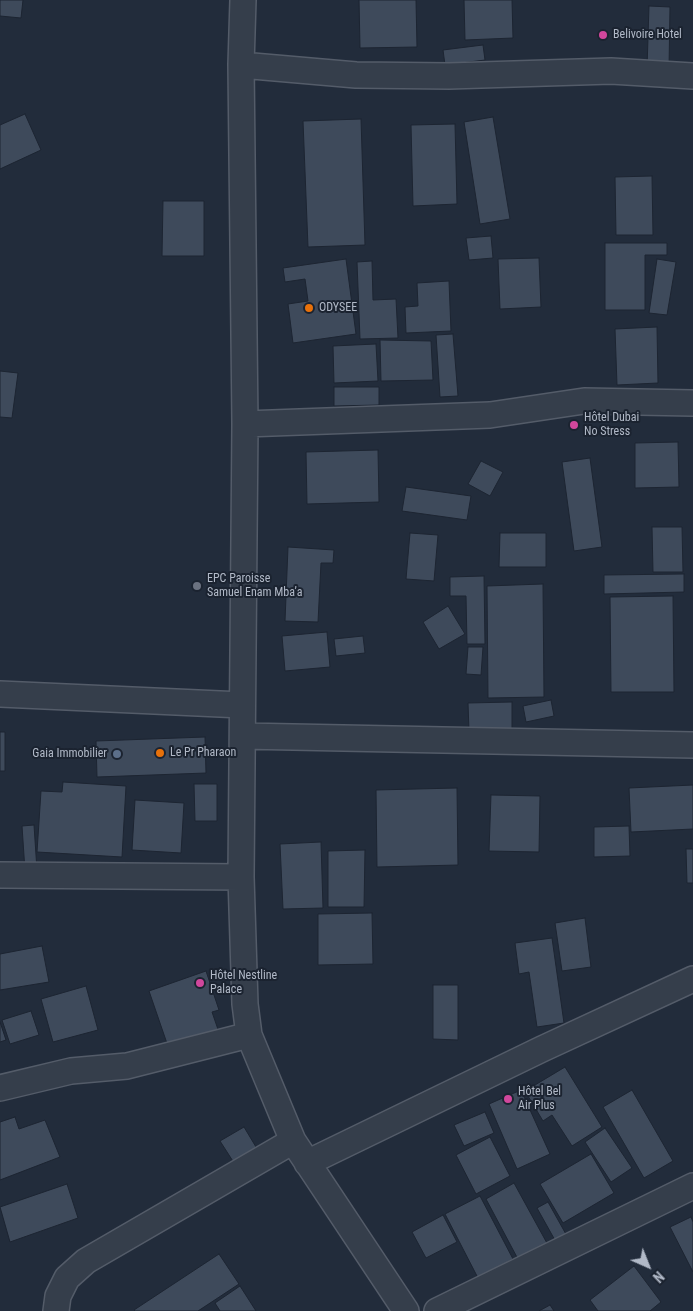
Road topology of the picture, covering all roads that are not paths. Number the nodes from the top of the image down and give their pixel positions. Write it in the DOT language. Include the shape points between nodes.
graph roads {
  1 [pos="243,0"];
  2 [pos="242,65"];
  3 [pos="693,76"];
  4 [pos="693,403"];
  5 [pos="245,424"];
  6 [pos="0,694"];
  7 [pos="242,705"];
  8 [pos="243,736"];
  9 [pos="693,746"];
  10 [pos="0,875"];
  11 [pos="241,877"];
  12 [pos="693,979"];
  13 [pos="249,1035"];
  14 [pos="0,1088"];
  15 [pos="293,1140"];
  16 [pos="308,1163"];
  17 [pos="693,1186"];
  18 [pos="56,1311"];
  19 [pos="406,1311"];
  20 [pos="437,1311"];
  1 -- 2 [label="street"];
  2 -- 3 [label="street" via="356,75 611,71"];
  2 -- 5 [label="street"];
  4 -- 5 [label="street" via="584,401 490,415"];
  5 -- 7 [label="street"];
  6 -- 7 [label="street"];
  7 -- 8 [label="street"];
  8 -- 9 [label="street"];
  8 -- 11 [label="street"];
  10 -- 11 [label="street"];
  11 -- 13 [label="street"];
  12 -- 16 [label="street"];
  13 -- 14 [label="street" via="127,1066 71,1071"];
  13 -- 15 [label="street"];
  15 -- 16 [label="street"];
  15 -- 18 [label="street" via="86,1262 67,1278 58,1296"];
  16 -- 19 [label="street"];
  17 -- 20 [label="street"];
}
